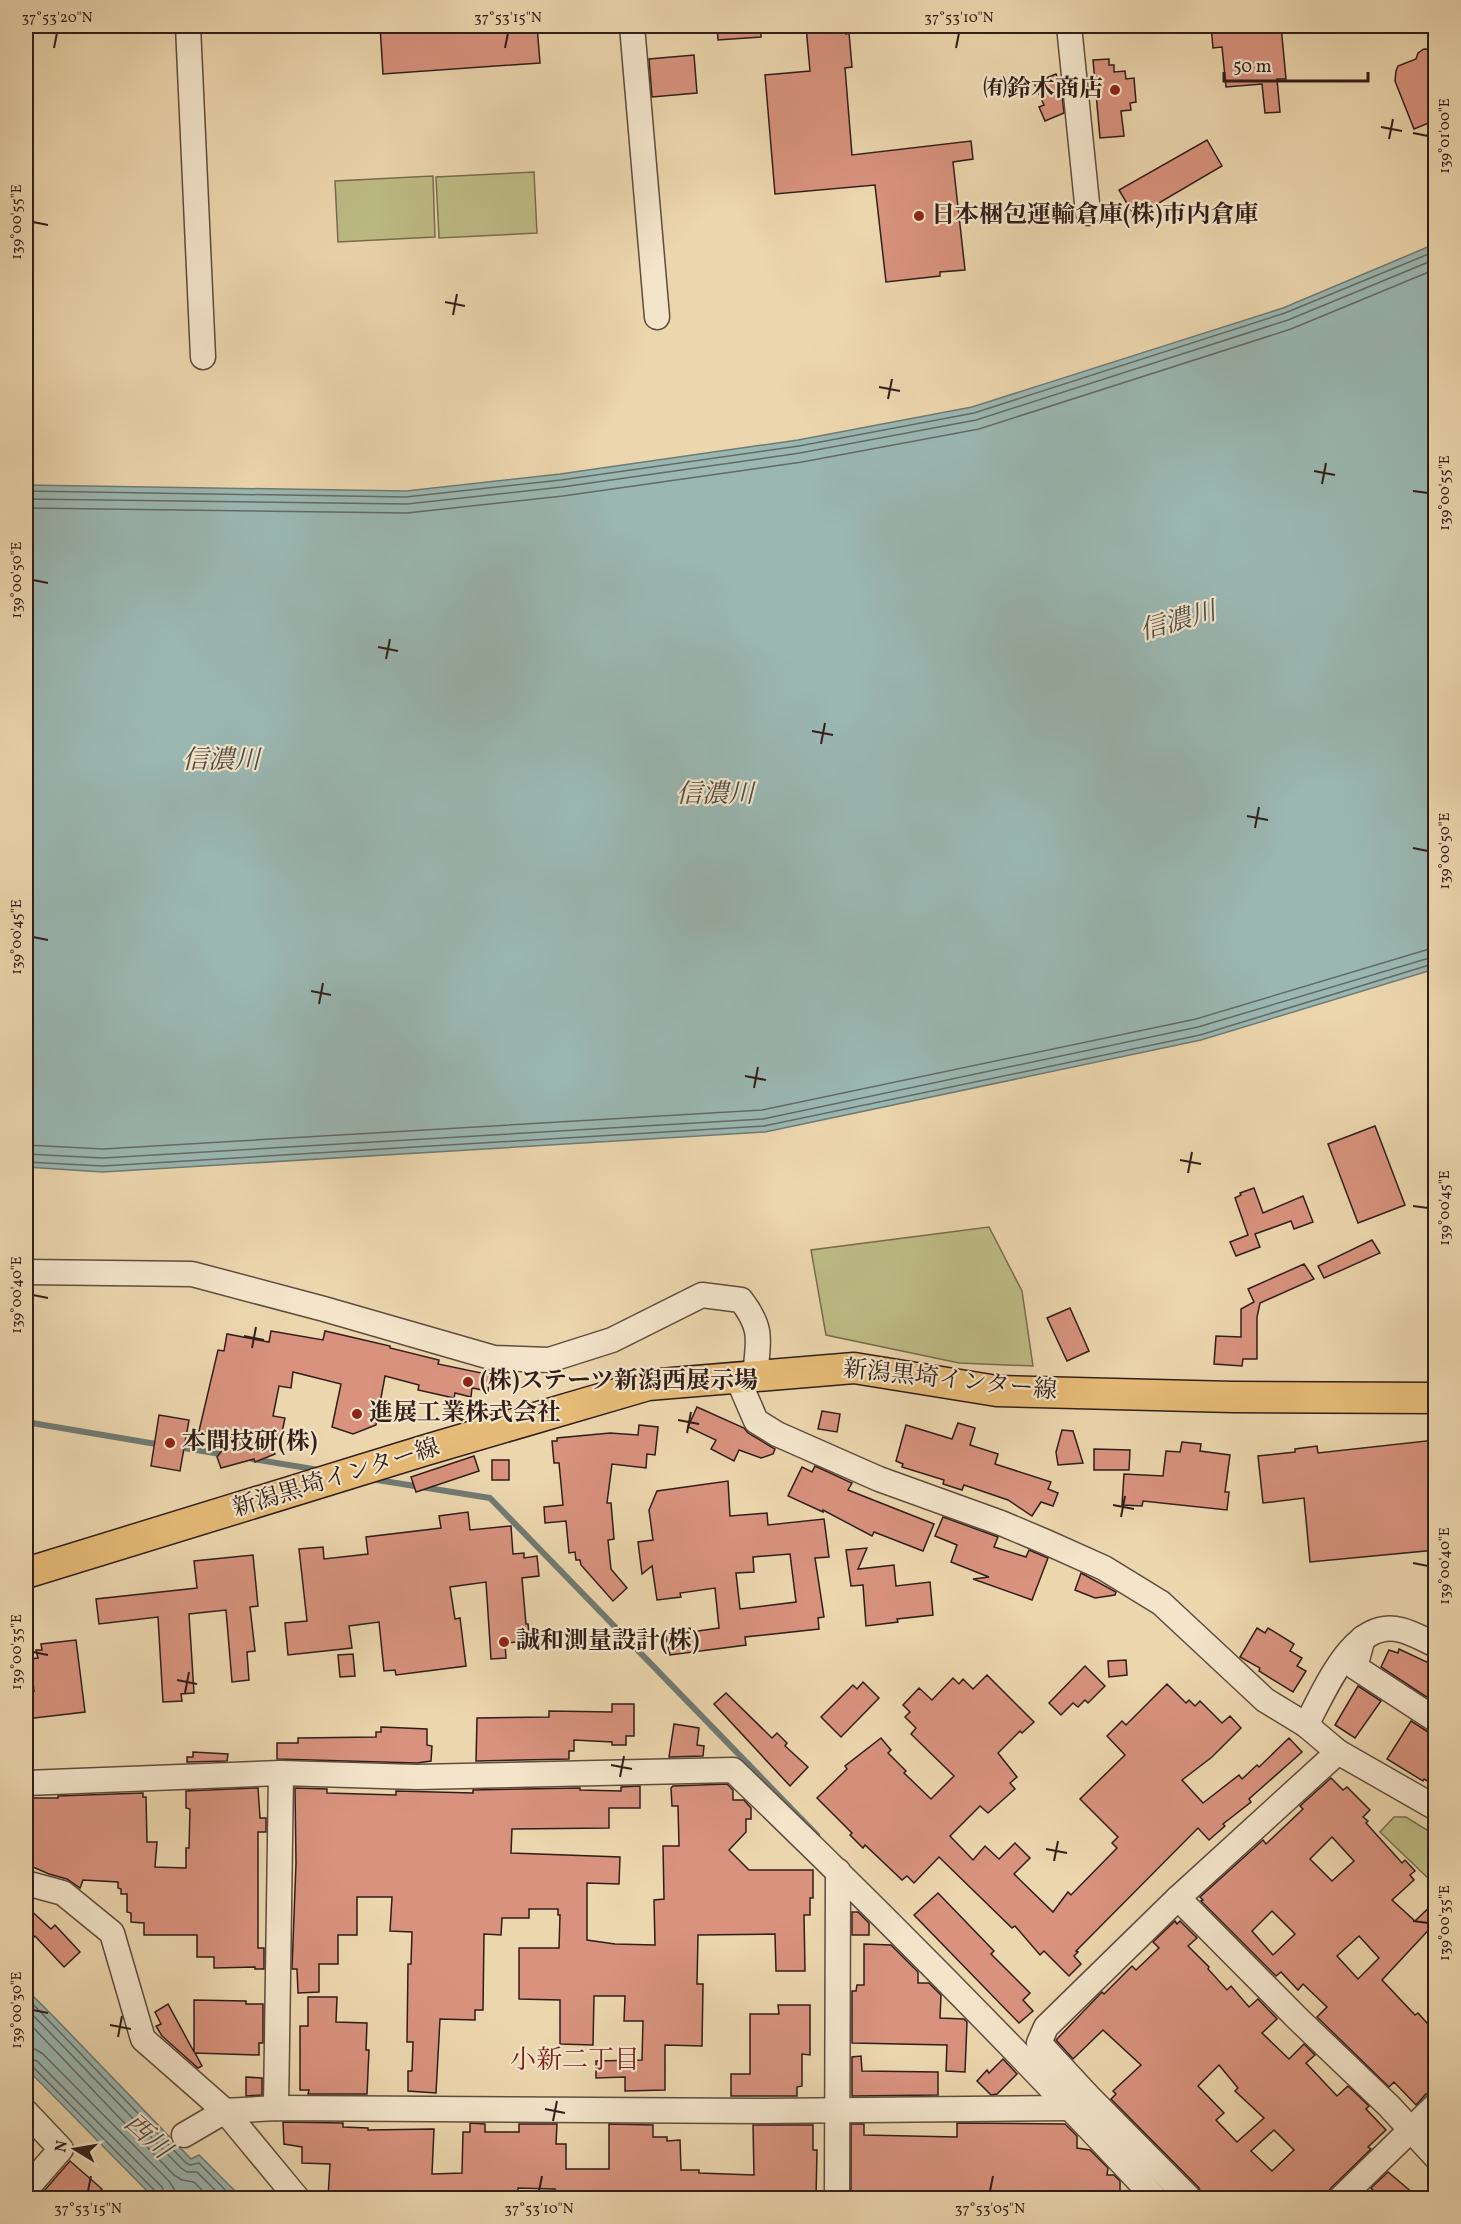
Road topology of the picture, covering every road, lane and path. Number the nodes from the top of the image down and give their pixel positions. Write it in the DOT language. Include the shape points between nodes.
graph roads {
  1 [pos="188,26"];
  2 [pos="632,26"];
  3 [pos="1069,26"];
  4 [pos="1088,213"];
  5 [pos="657,317"];
  6 [pos="203,357"];
  7 [pos="26,1272"];
  8 [pos="746,1377"];
  9 [pos="1436,1398"];
  10 [pos="26,1573"];
  11 [pos="1364,1637"];
  12 [pos="1436,1645"];
  13 [pos="1436,1720"];
  14 [pos="1306,1725"];
  15 [pos="1338,1752"];
  16 [pos="281,1773"];
  17 [pos="26,1783"];
  18 [pos="1436,1808"];
  19 [pos="838,1870"];
  20 [pos="26,1882"];
  21 [pos="1178,1898"];
  22 [pos="1079,2101"];
  23 [pos="1436,2105"];
  24 [pos="276,2108"];
  25 [pos="838,2110"];
  26 [pos="225,2111"];
  27 [pos="26,2112"];
  28 [pos="1410,2131"];
  29 [pos="184,2135"];
  30 [pos="1436,2157"];
  31 [pos="26,2188"];
  32 [pos="297,2199"];
  33 [pos="837,2199"];
  34 [pos="1155,2199"];
  35 [pos="1190,2199"];
  36 [pos="1341,2199"];
  1 -- 6 [label="street"];
  2 -- 5 [label="street"];
  3 -- 4 [label="street"];
  7 -- 8 [label="street" via="192,1275 494,1358 549,1360 612,1340 702,1295 741,1300 759,1331"];
  8 -- 9 [label="main road, 新潟黒埼インター線" via="854,1368 997,1391"];
  8 -- 10 [label="main road, 新潟黒埼インター線" via="648,1385"];
  8 -- 14 [label="street" via="756,1421 879,1479 1001,1523 1114,1574 1161,1603 1265,1700"];
  11 -- 12 [label="street" via="1371,1631 1400,1629"];
  11 -- 13 [label="street" via="1355,1667"];
  11 -- 14 [label="street" via="1349,1649"];
  14 -- 15 [label="street"];
  15 -- 18 [label="street"];
  15 -- 21 [label="street"];
  16 -- 17 [label="street"];
  16 -- 19 [label="street" via="417,1777 734,1770"];
  16 -- 24 [label="street"];
  19 -- 22 [label="street"];
  19 -- 25 [label="street"];
  20 -- 26 [label="street" via="63,1893 112,1933 142,2039"];
  21 -- 22 [label="street" via="1046,2026 1039,2043"];
  21 -- 28 [label="street"];
  22 -- 25 [label="street"];
  22 -- 34 [label="street"];
  22 -- 35 [label="street"];
  23 -- 28 [label="street"];
  24 -- 25 [label="street"];
  24 -- 26 [label="street"];
  25 -- 33 [label="street"];
  26 -- 29 [label="street"];
  26 -- 32 [label="street"];
  27 -- 31 [label="street" via="61,2149"];
  28 -- 30 [label="street"];
  28 -- 36 [label="street"];
}
